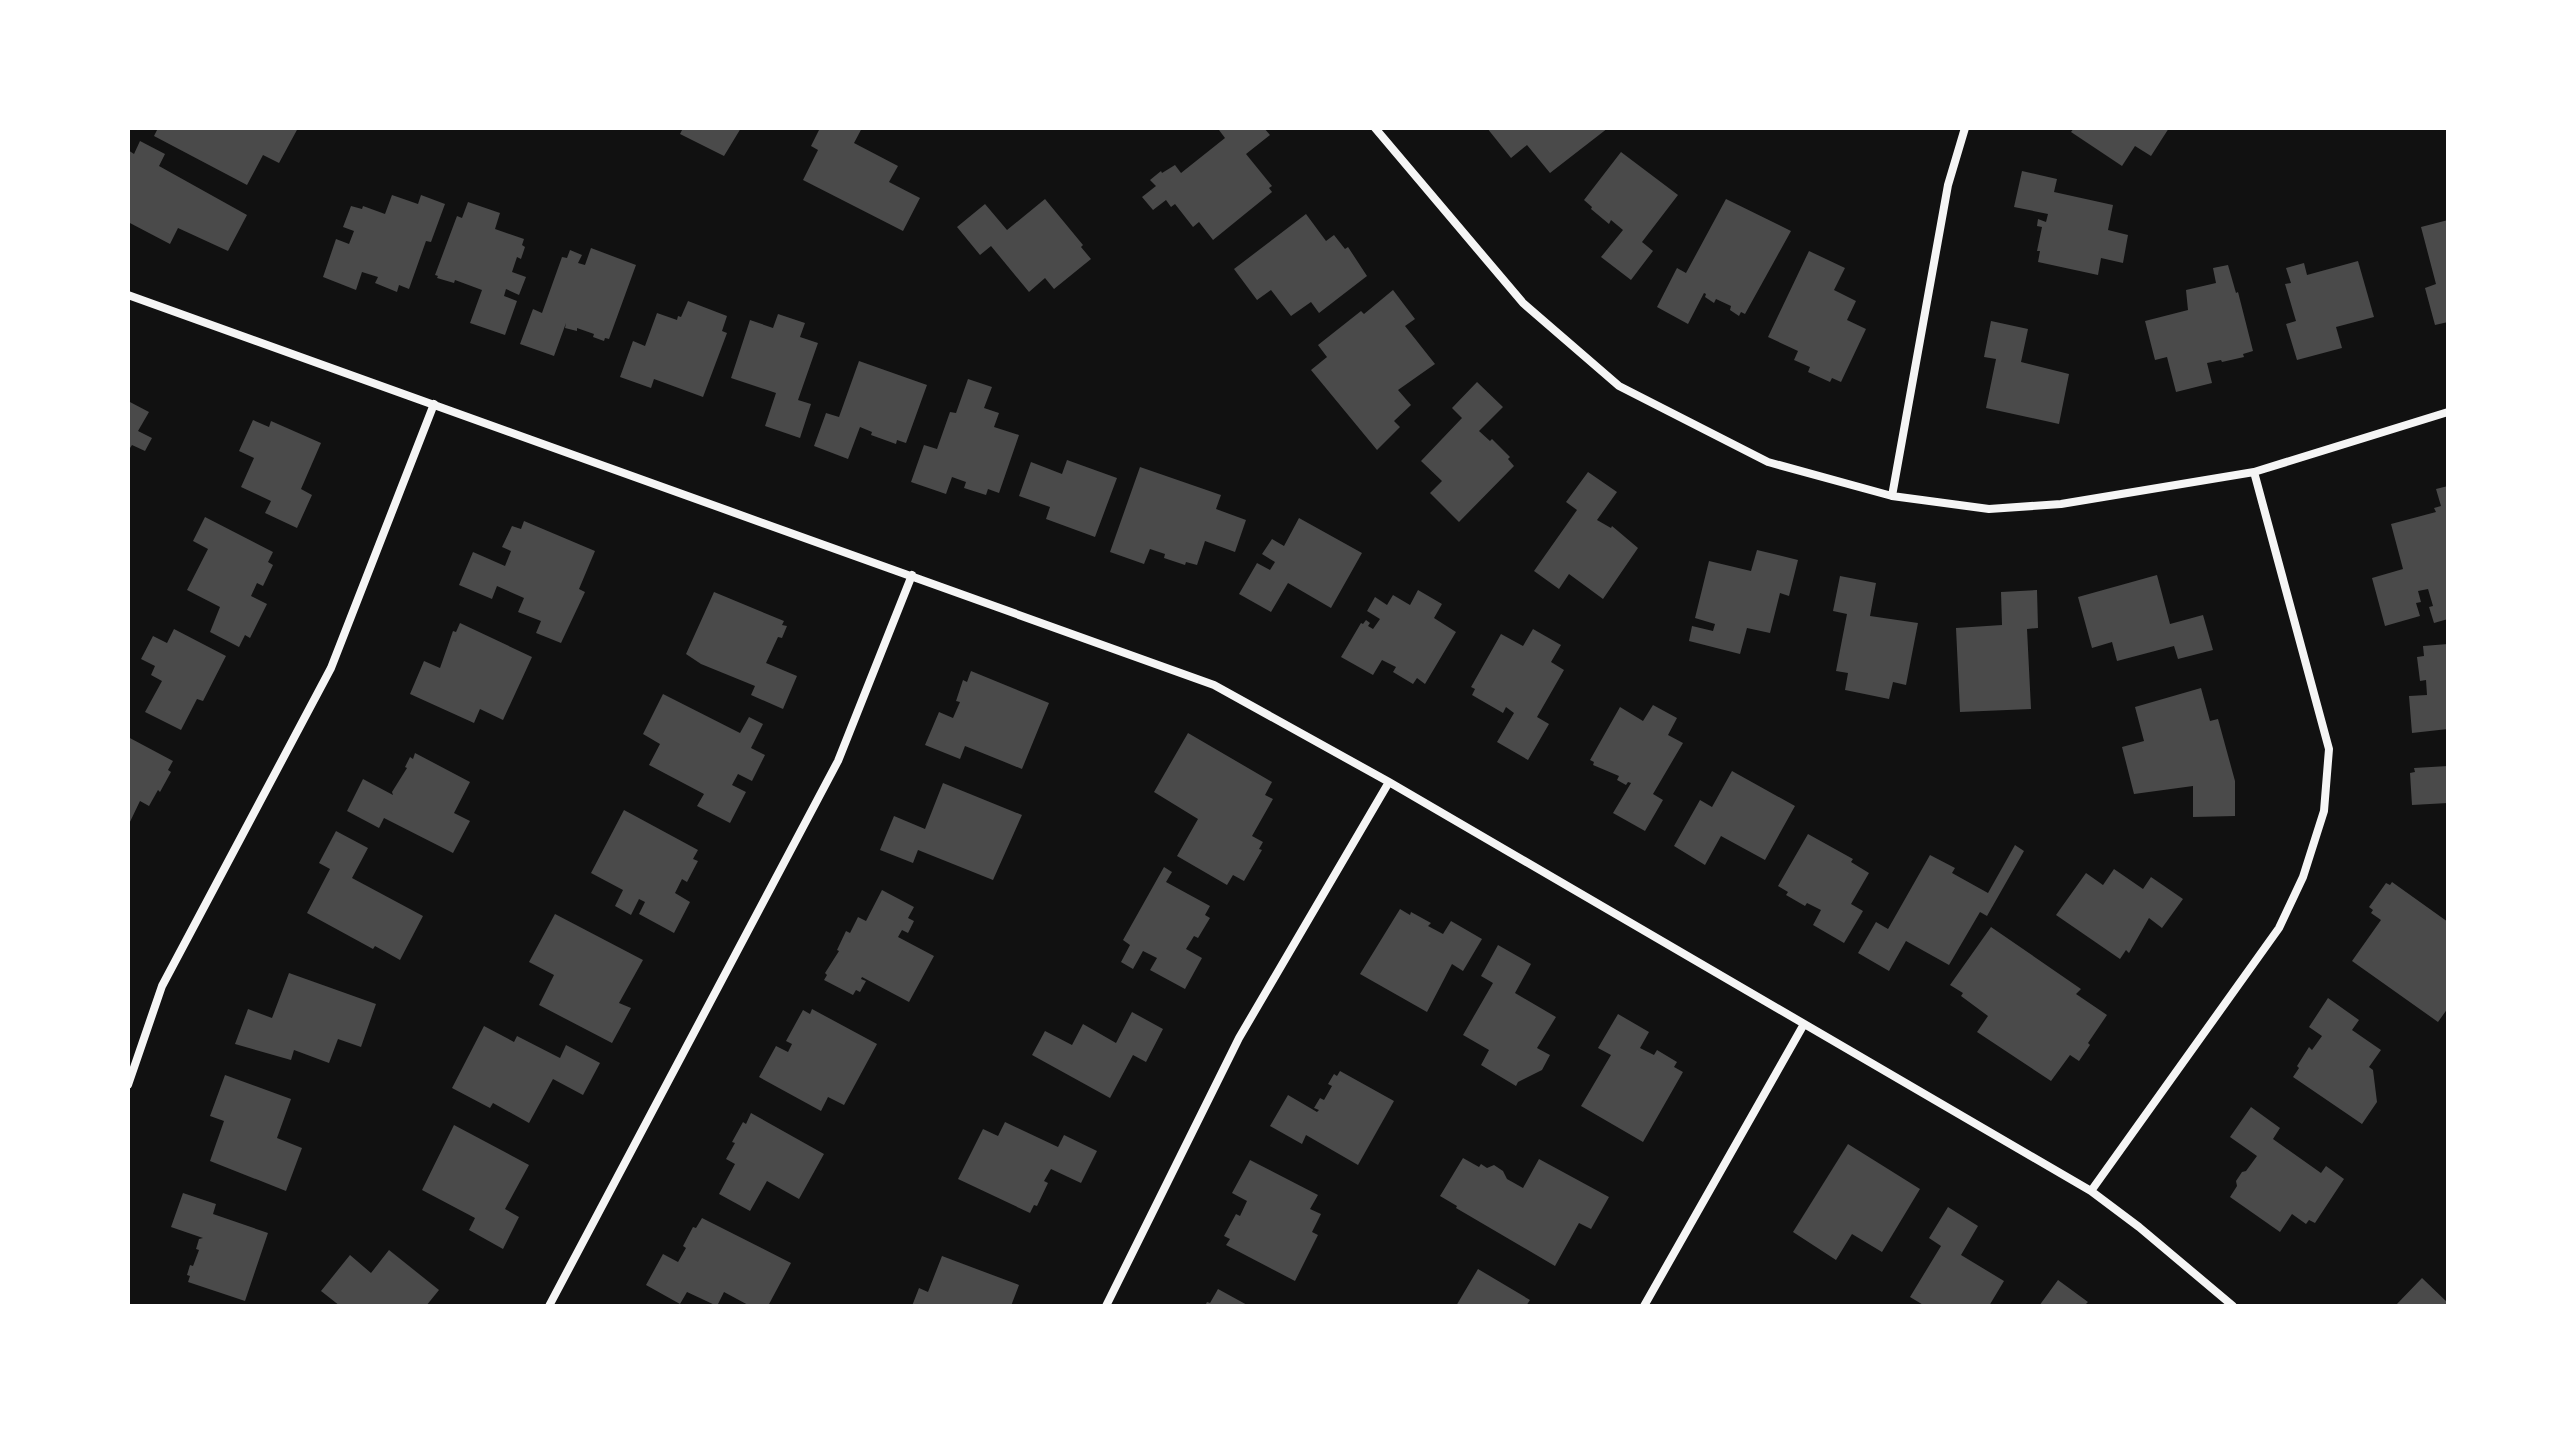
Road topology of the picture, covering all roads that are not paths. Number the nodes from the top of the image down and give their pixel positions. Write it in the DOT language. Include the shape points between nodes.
graph roads {
  1 [pos="1375,128"];
  2 [pos="1965,128"];
  3 [pos="128,295"];
  4 [pos="434,404"];
  5 [pos="2448,412"];
  6 [pos="2254,472"];
  7 [pos="1892,496"];
  8 [pos="912,575"];
  9 [pos="1389,782"];
  10 [pos="1804,1024"];
  11 [pos="128,1085"];
  12 [pos="2091,1191"];
  13 [pos="549,1306"];
  14 [pos="1106,1306"];
  15 [pos="1644,1306"];
  16 [pos="2233,1306"];
  1 -- 7 [label="street" via="1523,303 1619,386 1768,462"];
  2 -- 7 [label="street" via="1948,185"];
  3 -- 4 [label="street"];
  4 -- 8 [label="street"];
  4 -- 11 [label="street" via="331,668 162,986"];
  5 -- 6 [label="street"];
  6 -- 7 [label="street" via="2061,504 1989,509"];
  6 -- 12 [label="street" via="2329,749 2324,811 2303,877 2279,928"];
  8 -- 9 [label="street" via="1214,685"];
  8 -- 13 [label="street" via="838,761"];
  9 -- 10 [label="street"];
  9 -- 14 [label="street" via="1239,1038"];
  10 -- 12 [label="street"];
  10 -- 15 [label="street"];
  12 -- 16 [label="street"];
}
